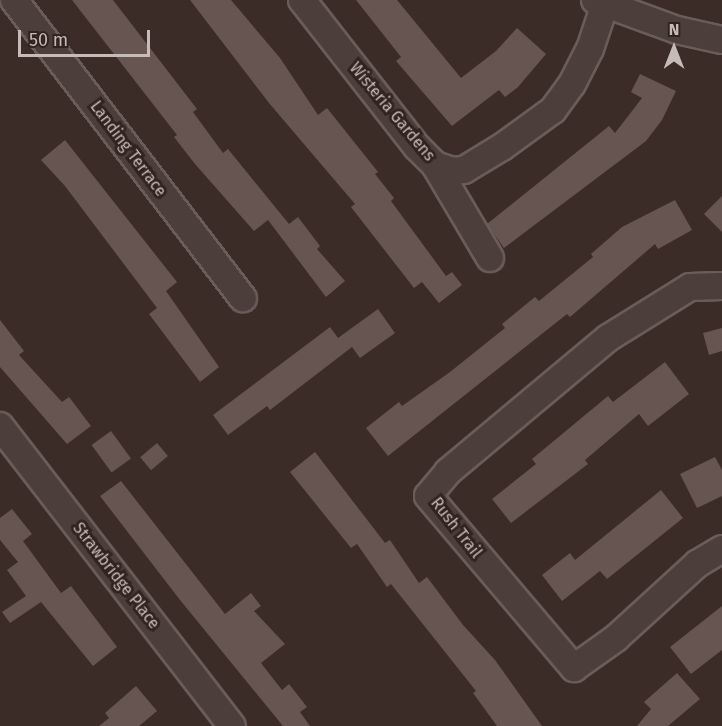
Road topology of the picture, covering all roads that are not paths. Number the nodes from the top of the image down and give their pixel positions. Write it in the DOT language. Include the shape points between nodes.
graph roads {
  1 [pos="14,0"];
  2 [pos="302,0"];
  3 [pos="600,2"];
  4 [pos="722,40"];
  5 [pos="435,165"];
  6 [pos="490,258"];
  7 [pos="722,286"];
  8 [pos="243,298"];
  9 [pos="0,426"];
  10 [pos="722,549"];
  11 [pos="227,724"];
  1 -- 8 [label="street, Landing Terrace"];
  2 -- 5 [label="street, Wisteria Gardens"];
  3 -- 4 [label="street" via="677,30"];
  3 -- 5 [label="street, Wisteria Gardens" via="590,49 553,110 464,170 452,171"];
  5 -- 6 [label="street"];
  7 -- 10 [label="street, Rush Trail" via="690,287 608,338 448,472 428,496 574,668 615,638 697,564"];
  9 -- 11 [label="street, Strawbridge Place"];
}
